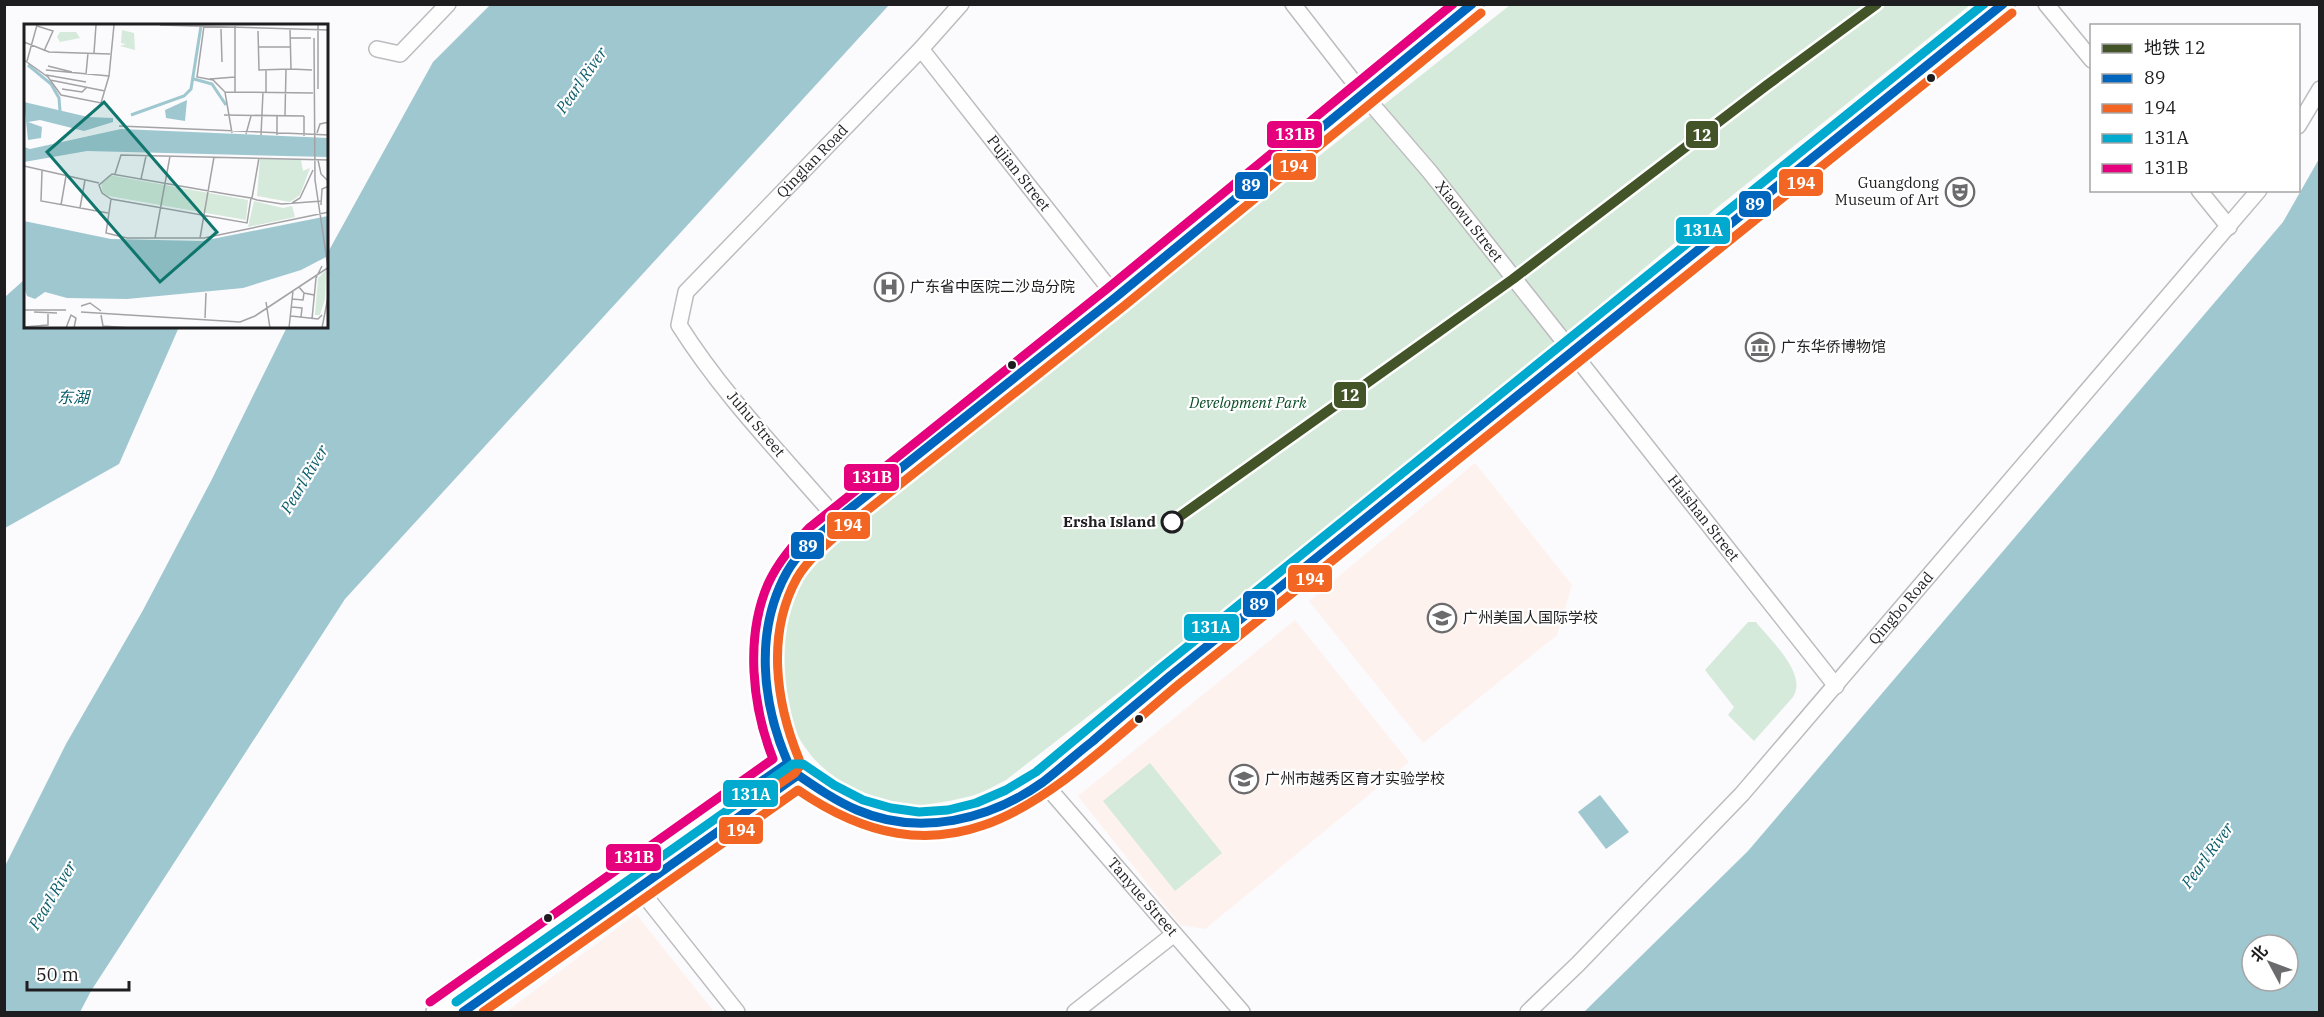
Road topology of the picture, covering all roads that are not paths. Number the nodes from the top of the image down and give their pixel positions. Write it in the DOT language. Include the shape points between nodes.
graph roads {
  1 [pos="448,4"];
  2 [pos="961,4"];
  3 [pos="1293,4"];
  4 [pos="1473,4"];
  5 [pos="2004,4"];
  6 [pos="2046,4"];
  7 [pos="377,49"];
  8 [pos="921,49"];
  9 [pos="2090,59"];
  10 [pos="2319,89"];
  11 [pos="1363,94"];
  12 [pos="2300,122"];
  13 [pos="2201,192"];
  14 [pos="2257,192"];
  15 [pos="2229,227"];
  16 [pos="1116,297"];
  17 [pos="679,325"];
  18 [pos="1572,352"];
  19 [pos="837,519"];
  20 [pos="1836,686"];
  21 [pos="793,769"];
  22 [pos="1042,782"];
  23 [pos="633,882"];
  24 [pos="1173,935"];
  25 [pos="437,1012"];
  26 [pos="463,1012"];
  27 [pos="736,1012"];
  28 [pos="1075,1012"];
  29 [pos="1242,1012"];
  30 [pos="1528,1012"];
  1 -- 7 [label="street" via="400,54"];
  2 -- 8 [label="street, Qinglan Road"];
  3 -- 11 [label="street, Xiaowu Street"];
  4 -- 11 [label="main road"];
  5 -- 18 [label="main road"];
  6 -- 9 [label="street"];
  8 -- 16 [label="street, Pujian Street"];
  8 -- 17 [label="street, Qinglan Road" via="686,292"];
  10 -- 12 [label="street"];
  11 -- 16 [label="main road"];
  11 -- 18 [label="street, Xiaowu Street"];
  13 -- 15 [label="street"];
  14 -- 15 [label="street, Qingbo Road"];
  15 -- 20 [label="street, Qingbo Road"];
  16 -- 19 [label="main road"];
  17 -- 19 [label="street, Juhu Street" via="739,405"];
  18 -- 20 [label="street, Haishan Street"];
  18 -- 22 [label="main road"];
  19 -- 21 [label="main road" via="800,554 788,572 767,626 770,706 780,746"];
  20 -- 30 [label="street, Qingbo Road" via="1743,794"];
  21 -- 22 [label="main road" via="818,790 851,809 909,825 976,816 1004,806"];
  21 -- 23 [label="main road"];
  22 -- 24 [label="street, Tanyue Street"];
  23 -- 25 [label="main road"];
  23 -- 26 [label="main road"];
  23 -- 27 [label="street"];
  24 -- 28 [label="street"];
  24 -- 29 [label="street, Tanyue Street"];
}
